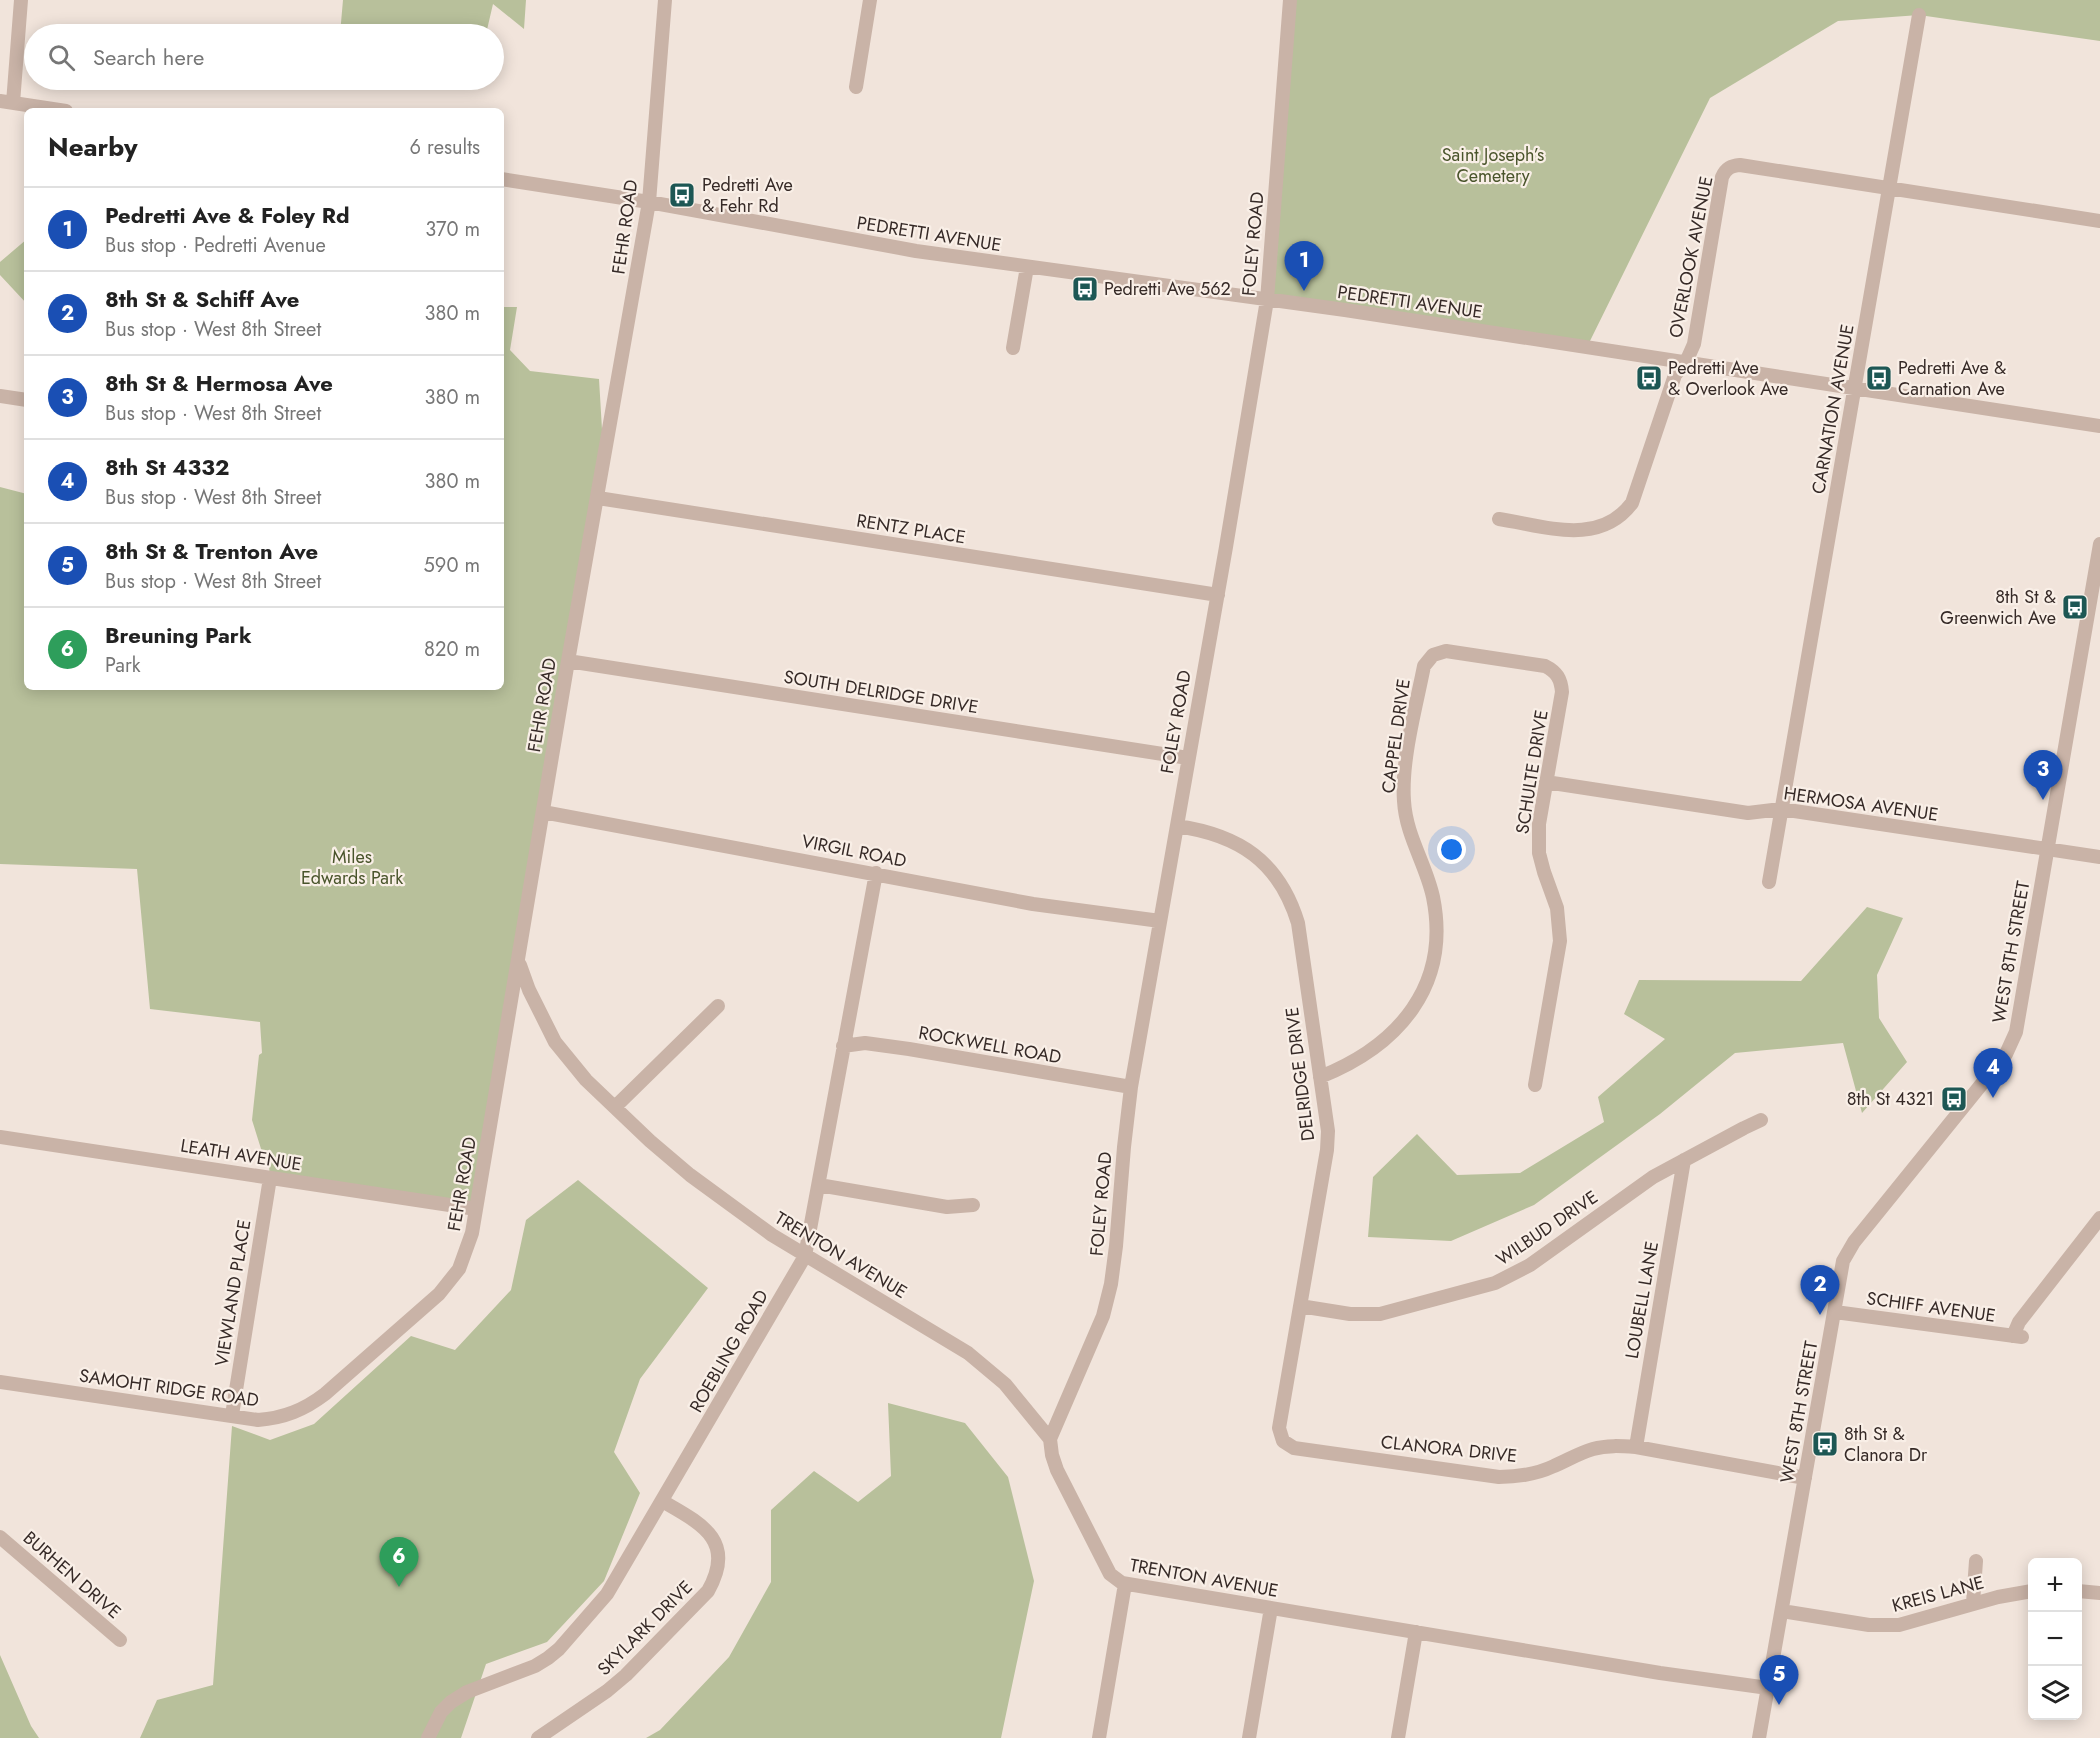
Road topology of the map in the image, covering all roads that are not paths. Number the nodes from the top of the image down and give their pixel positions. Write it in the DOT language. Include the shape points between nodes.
graph roads {
  1 [pos="21,0"];
  2 [pos="664,0"];
  3 [pos="870,0"];
  4 [pos="1290,0"];
  5 [pos="1920,15"];
  6 [pos="856,87"];
  7 [pos="7,102"];
  8 [pos="46,108"];
  9 [pos="504,179"];
  10 [pos="1889,188"];
  11 [pos="649,202"];
  12 [pos="2100,221"];
  13 [pos="1027,267"];
  14 [pos="1267,300"];
  15 [pos="1013,348"];
  16 [pos="1686,362"];
  17 [pos="1856,388"];
  18 [pos="0,396"];
  19 [pos="24,400"];
  20 [pos="2100,426"];
  21 [pos="598,498"];
  22 [pos="1499,519"];
  23 [pos="2100,544"];
  24 [pos="1218,595"];
  25 [pos="568,661"];
  26 [pos="1424,666"];
  27 [pos="1188,758"];
  28 [pos="1546,782"];
  29 [pos="1781,809"];
  30 [pos="543,812"];
  31 [pos="1177,826"];
  32 [pos="2047,849"];
  33 [pos="2100,858"];
  34 [pos="876,873"];
  35 [pos="1769,882"];
  36 [pos="1160,921"];
  37 [pos="519,962"];
  38 [pos="718,1006"];
  39 [pos="843,1046"];
  40 [pos="1320,1077"];
  41 [pos="1535,1085"];
  42 [pos="1131,1087"];
  43 [pos="615,1107"];
  44 [pos="1761,1120"];
  45 [pos="0,1137"];
  46 [pos="1684,1160"];
  47 [pos="270,1178"];
  48 [pos="819,1185"];
  49 [pos="973,1205"];
  50 [pos="476,1209"];
  51 [pos="2100,1218"];
  52 [pos="805,1256"];
  53 [pos="1300,1306"];
  54 [pos="1835,1312"];
  55 [pos="353,1369"];
  56 [pos="0,1382"];
  57 [pos="232,1415"];
  58 [pos="1280,1421"];
  59 [pos="1050,1439"];
  60 [pos="1636,1447"];
  61 [pos="1805,1478"];
  62 [pos="662,1501"];
  63 [pos="0,1537"];
  64 [pos="1976,1561"];
  65 [pos="1125,1584"];
  66 [pos="2082,1591"];
  67 [pos="2028,1592"];
  68 [pos="2100,1593"];
  69 [pos="1973,1604"];
  70 [pos="1271,1608"];
  71 [pos="1782,1611"];
  72 [pos="1416,1632"];
  73 [pos="120,1640"];
  74 [pos="1768,1688"];
  75 [pos="428,1738"];
  76 [pos="538,1738"];
  77 [pos="1099,1738"];
  78 [pos="1249,1738"];
  79 [pos="1398,1738"];
  80 [pos="1760,1738"];
  1 -- 7 [label="street"];
  2 -- 11 [label="street, FEHR ROAD"];
  3 -- 6 [label="street"];
  4 -- 14 [label="street, FOLEY ROAD"];
  5 -- 10 [label="street, CARNATION AVENUE"];
  7 -- 8 [label="street"];
  9 -- 11 [label="street, PEDRETTI AVENUE"];
  10 -- 12 [label="street, OVERLOOK AVENUE"];
  10 -- 16 [label="street, OVERLOOK AVENUE" via="1740,165 1728,168 1722,177 1694,344"];
  10 -- 17 [label="street, CARNATION AVENUE"];
  11 -- 13 [label="street, PEDRETTI AVENUE"];
  11 -- 21 [label="street, FEHR ROAD"];
  13 -- 14 [label="street, PEDRETTI AVENUE"];
  13 -- 15 [label="street"];
  14 -- 16 [label="street, PEDRETTI AVENUE"];
  14 -- 24 [label="street, FOLEY ROAD"];
  16 -- 17 [label="street, PEDRETTI AVENUE"];
  16 -- 22 [label="street, OVERLOOK AVENUE" via="1675,375 1637,494 1619,518 1602,527 1578,531"];
  17 -- 20 [label="street, PEDRETTI AVENUE"];
  17 -- 29 [label="street, CARNATION AVENUE"];
  18 -- 19 [label="street"];
  21 -- 24 [label="street, RENTZ PLACE"];
  21 -- 25 [label="street, FEHR ROAD"];
  23 -- 32 [label="street, WEST 8TH STREET"];
  24 -- 27 [label="street, FOLEY ROAD"];
  25 -- 27 [label="street, SOUTH DELRIDGE DRIVE"];
  25 -- 30 [label="street, FEHR ROAD"];
  26 -- 28 [label="street, SCHULTE DRIVE" via="1433,655 1446,651 1552,670 1562,692"];
  26 -- 40 [label="street, CAPPEL DRIVE" via="1406,764 1404,802 1413,843 1433,898 1436,932 1430,971 1415,1006 1394,1033 1358,1060"];
  27 -- 31 [label="street, FOLEY ROAD"];
  28 -- 29 [label="street, HERMOSA AVENUE" via="1748,813"];
  28 -- 41 [label="street, SCHULTE DRIVE" via="1539,853 1557,908 1560,941"];
  29 -- 32 [label="street, HERMOSA AVENUE"];
  29 -- 35 [label="street, CARNATION AVENUE"];
  30 -- 34 [label="street, VIRGIL ROAD"];
  30 -- 37 [label="street, FEHR ROAD"];
  31 -- 36 [label="street, FOLEY ROAD"];
  31 -- 40 [label="street, DELRIDGE DRIVE" via="1210,832 1241,845 1268,867 1287,895 1298,923"];
  32 -- 33 [label="street, HERMOSA AVENUE"];
  32 -- 54 [label="street, WEST 8TH STREET" via="2016,1032 2007,1054 1848,1250"];
  34 -- 36 [label="street, VIRGIL ROAD" via="1033,904"];
  34 -- 39 [label="street, ROEBLING ROAD"];
  36 -- 42 [label="street, FOLEY ROAD"];
  37 -- 43 [label="street, TRENTON AVENUE" via="555,1042"];
  37 -- 50 [label="street, FEHR ROAD"];
  38 -- 43 [label="street"];
  39 -- 42 [label="street, ROCKWELL ROAD" via="865,1043 909,1049"];
  39 -- 48 [label="street, ROEBLING ROAD"];
  40 -- 53 [label="street, DELRIDGE DRIVE" via="1327,1150"];
  42 -- 59 [label="street, FOLEY ROAD" via="1111,1284 1103,1316"];
  43 -- 52 [label="street, TRENTON AVENUE" via="690,1176"];
  44 -- 46 [label="street, WILBUD DRIVE"];
  45 -- 47 [label="street, LEATH AVENUE"];
  46 -- 53 [label="street, WILBUD DRIVE" via="1653,1177 1530,1265 1495,1283 1380,1314"];
  46 -- 60 [label="street, LOUBELL LANE"];
  47 -- 50 [label="street, LEATH AVENUE"];
  47 -- 57 [label="street, VIEWLAND PLACE"];
  48 -- 49 [label="street" via="947,1207"];
  48 -- 52 [label="street, ROEBLING ROAD"];
  50 -- 55 [label="street, FEHR ROAD" via="459,1269 439,1294"];
  51 -- 54 [label="street, SCHIFF AVENUE" via="2019,1322 2017,1337"];
  52 -- 59 [label="street, TRENTON AVENUE" via="981,1363 1005,1384"];
  52 -- 62 [label="street, ROEBLING ROAD"];
  53 -- 58 [label="street, DELRIDGE DRIVE"];
  54 -- 61 [label="street, WEST 8TH STREET"];
  55 -- 57 [label="street, SAMOHT RIDGE ROAD" via="314,1403 287,1416 258,1420"];
  56 -- 57 [label="street, SAMOHT RIDGE ROAD"];
  58 -- 60 [label="street, CLANORA DRIVE" via="1278,1428 1283,1441 1294,1448 1499,1477 1543,1471 1596,1448"];
  59 -- 65 [label="street, TRENTON AVENUE" via="1057,1470 1073,1503 1110,1574"];
  60 -- 61 [label="street, CLANORA DRIVE"];
  61 -- 71 [label="street, WEST 8TH STREET"];
  62 -- 75 [label="street, ROEBLING ROAD" via="607,1594 559,1649 535,1666 459,1696 441,1712"];
  62 -- 76 [label="street, SKYLARK DRIVE" via="699,1523 712,1537 718,1555 715,1578 708,1591 626,1675"];
  63 -- 73 [label="street, BURHEN DRIVE"];
  64 -- 69 [label="street"];
  65 -- 70 [label="street, TRENTON AVENUE"];
  65 -- 77 [label="street"];
  66 -- 68 [label="street"];
  67 -- 69 [label="street, KREIS LANE"];
  69 -- 71 [label="street, KREIS LANE" via="1919,1621 1884,1626"];
  70 -- 72 [label="street, TRENTON AVENUE"];
  70 -- 78 [label="street"];
  71 -- 74 [label="street, WEST 8TH STREET"];
  72 -- 74 [label="street, TRENTON AVENUE"];
  72 -- 79 [label="street"];
  74 -- 80 [label="street, WEST 8TH STREET"];
}
